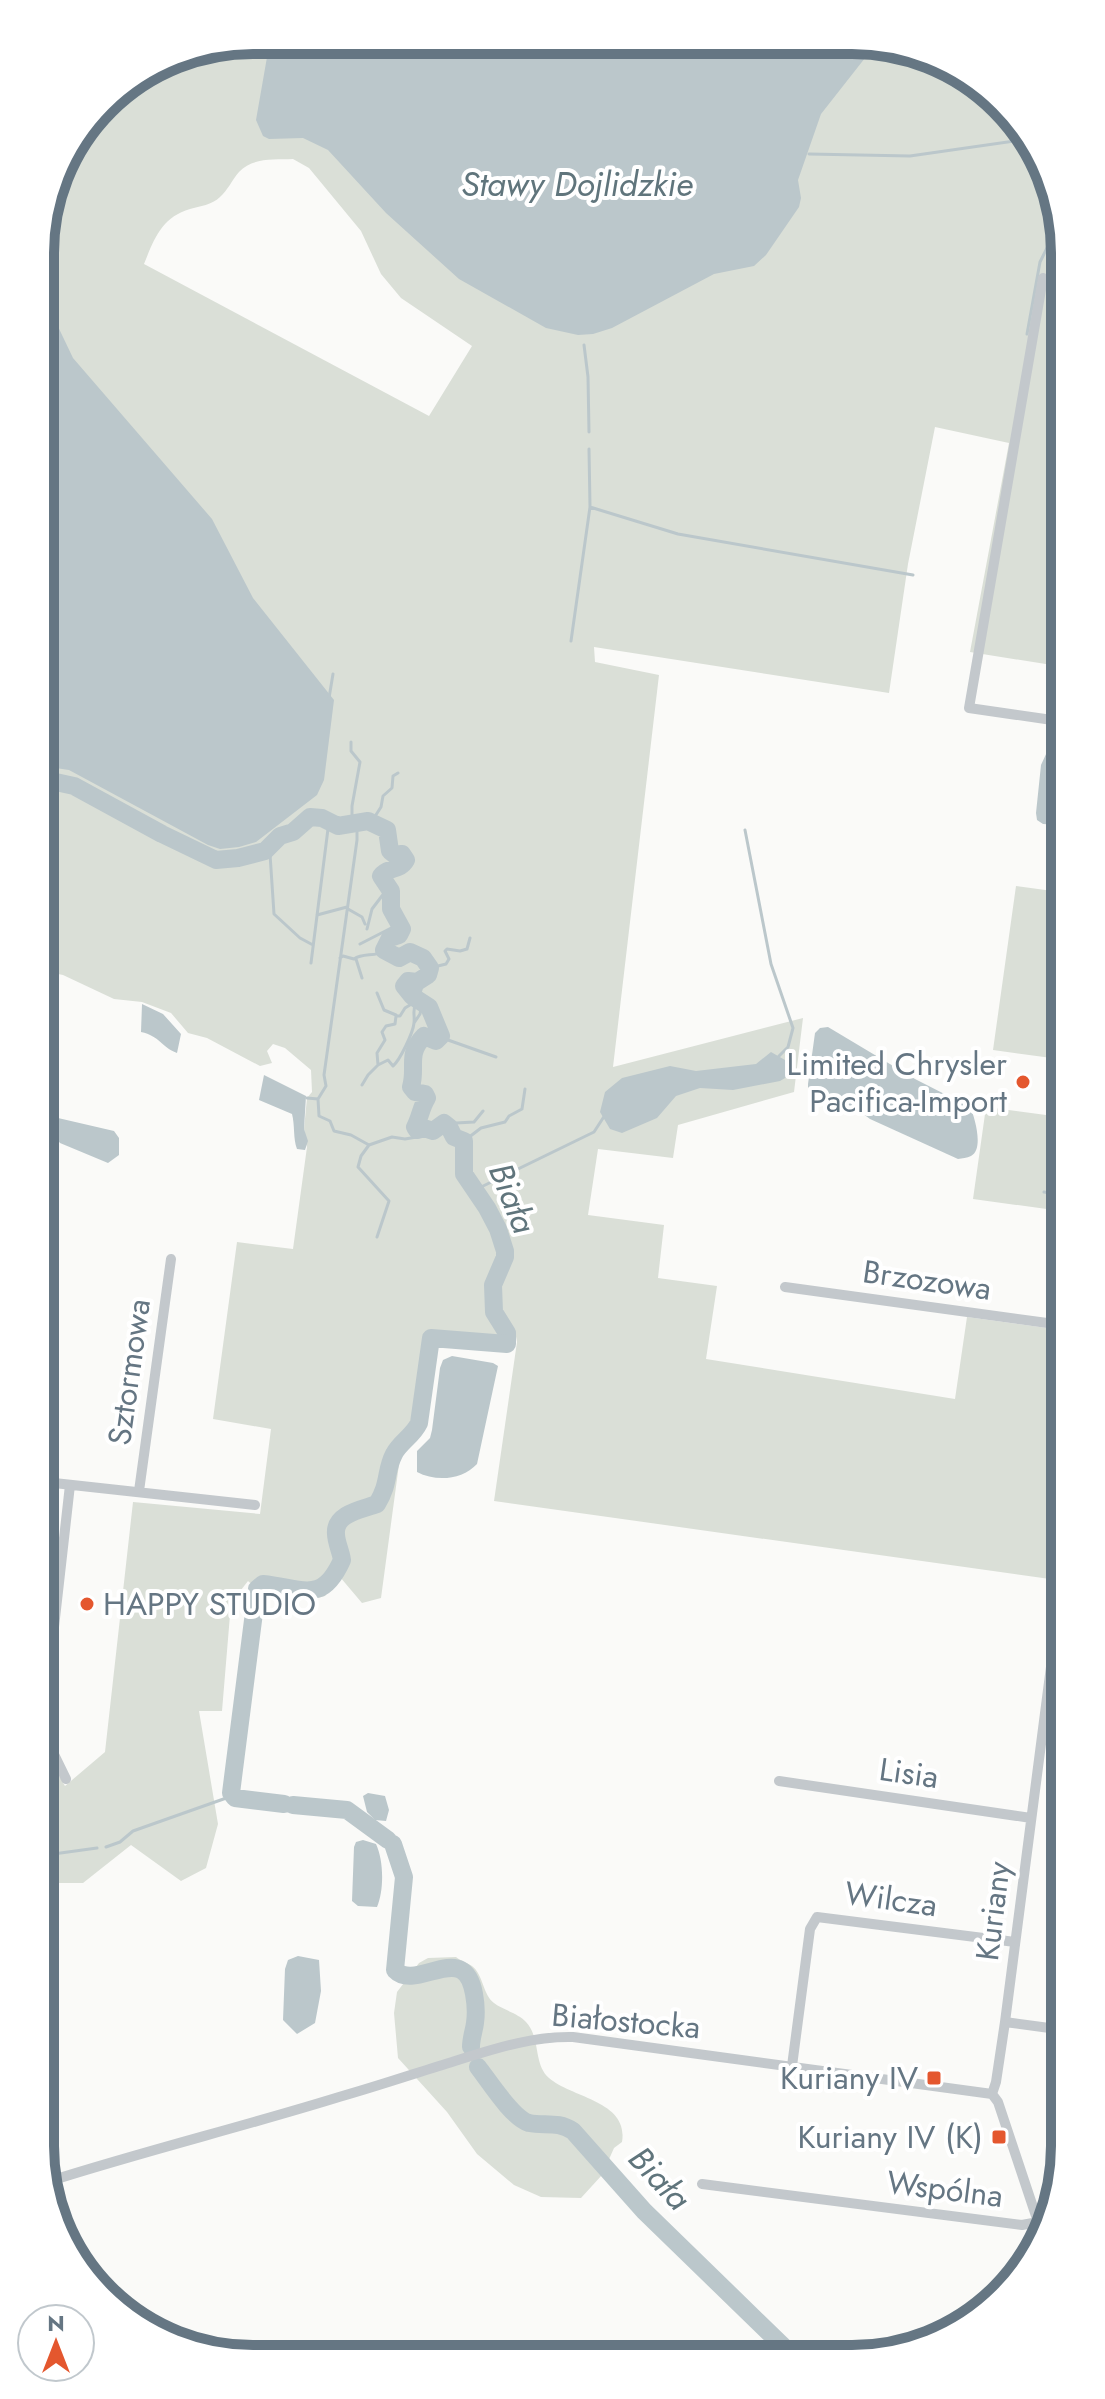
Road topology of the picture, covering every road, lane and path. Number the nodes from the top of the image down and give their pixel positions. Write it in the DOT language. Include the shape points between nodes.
graph roads {
  1 [pos="1043,278"];
  2 [pos="1051,720"];
  3 [pos="171,1259"];
  4 [pos="785,1287"];
  5 [pos="1051,1323"];
  6 [pos="54,1483"];
  7 [pos="70,1485"];
  8 [pos="139,1491"];
  9 [pos="255,1505"];
  10 [pos="54,1627"];
  11 [pos="1051,1666"];
  12 [pos="54,1754"];
  13 [pos="66,1779"];
  14 [pos="779,1781"];
  15 [pos="1031,1818"];
  16 [pos="1015,1942"];
  17 [pos="1005,2022"];
  18 [pos="1051,2028"];
  19 [pos="792,2066"];
  20 [pos="992,2094"];
  21 [pos="57,2179"];
  22 [pos="702,2184"];
  23 [pos="1037,2219"];
  24 [pos="1036,2222"];
  1 -- 2 [label="street" via="969,708"];
  3 -- 8 [label="street, Sztormowa"];
  4 -- 5 [label="street, Brzozowa"];
  6 -- 7 [label="street"];
  7 -- 8 [label="street"];
  7 -- 10 [label="street"];
  8 -- 9 [label="street"];
  11 -- 15 [label="street, Kuriany"];
  12 -- 13 [label="street"];
  14 -- 15 [label="street, Lisia"];
  15 -- 16 [label="street, Kuriany"];
  16 -- 17 [label="street, Kuriany"];
  16 -- 19 [label="street, Wilcza" via="817,1917 810,1929"];
  17 -- 18 [label="street"];
  17 -- 20 [label="street, Kuriany"];
  19 -- 20 [label="street, Białostocka"];
  19 -- 21 [label="street, Białostocka" via="546,2037"];
  20 -- 23 [label="street"];
  22 -- 24 [label="street, Wspólna" via="1022,2225"];
}
